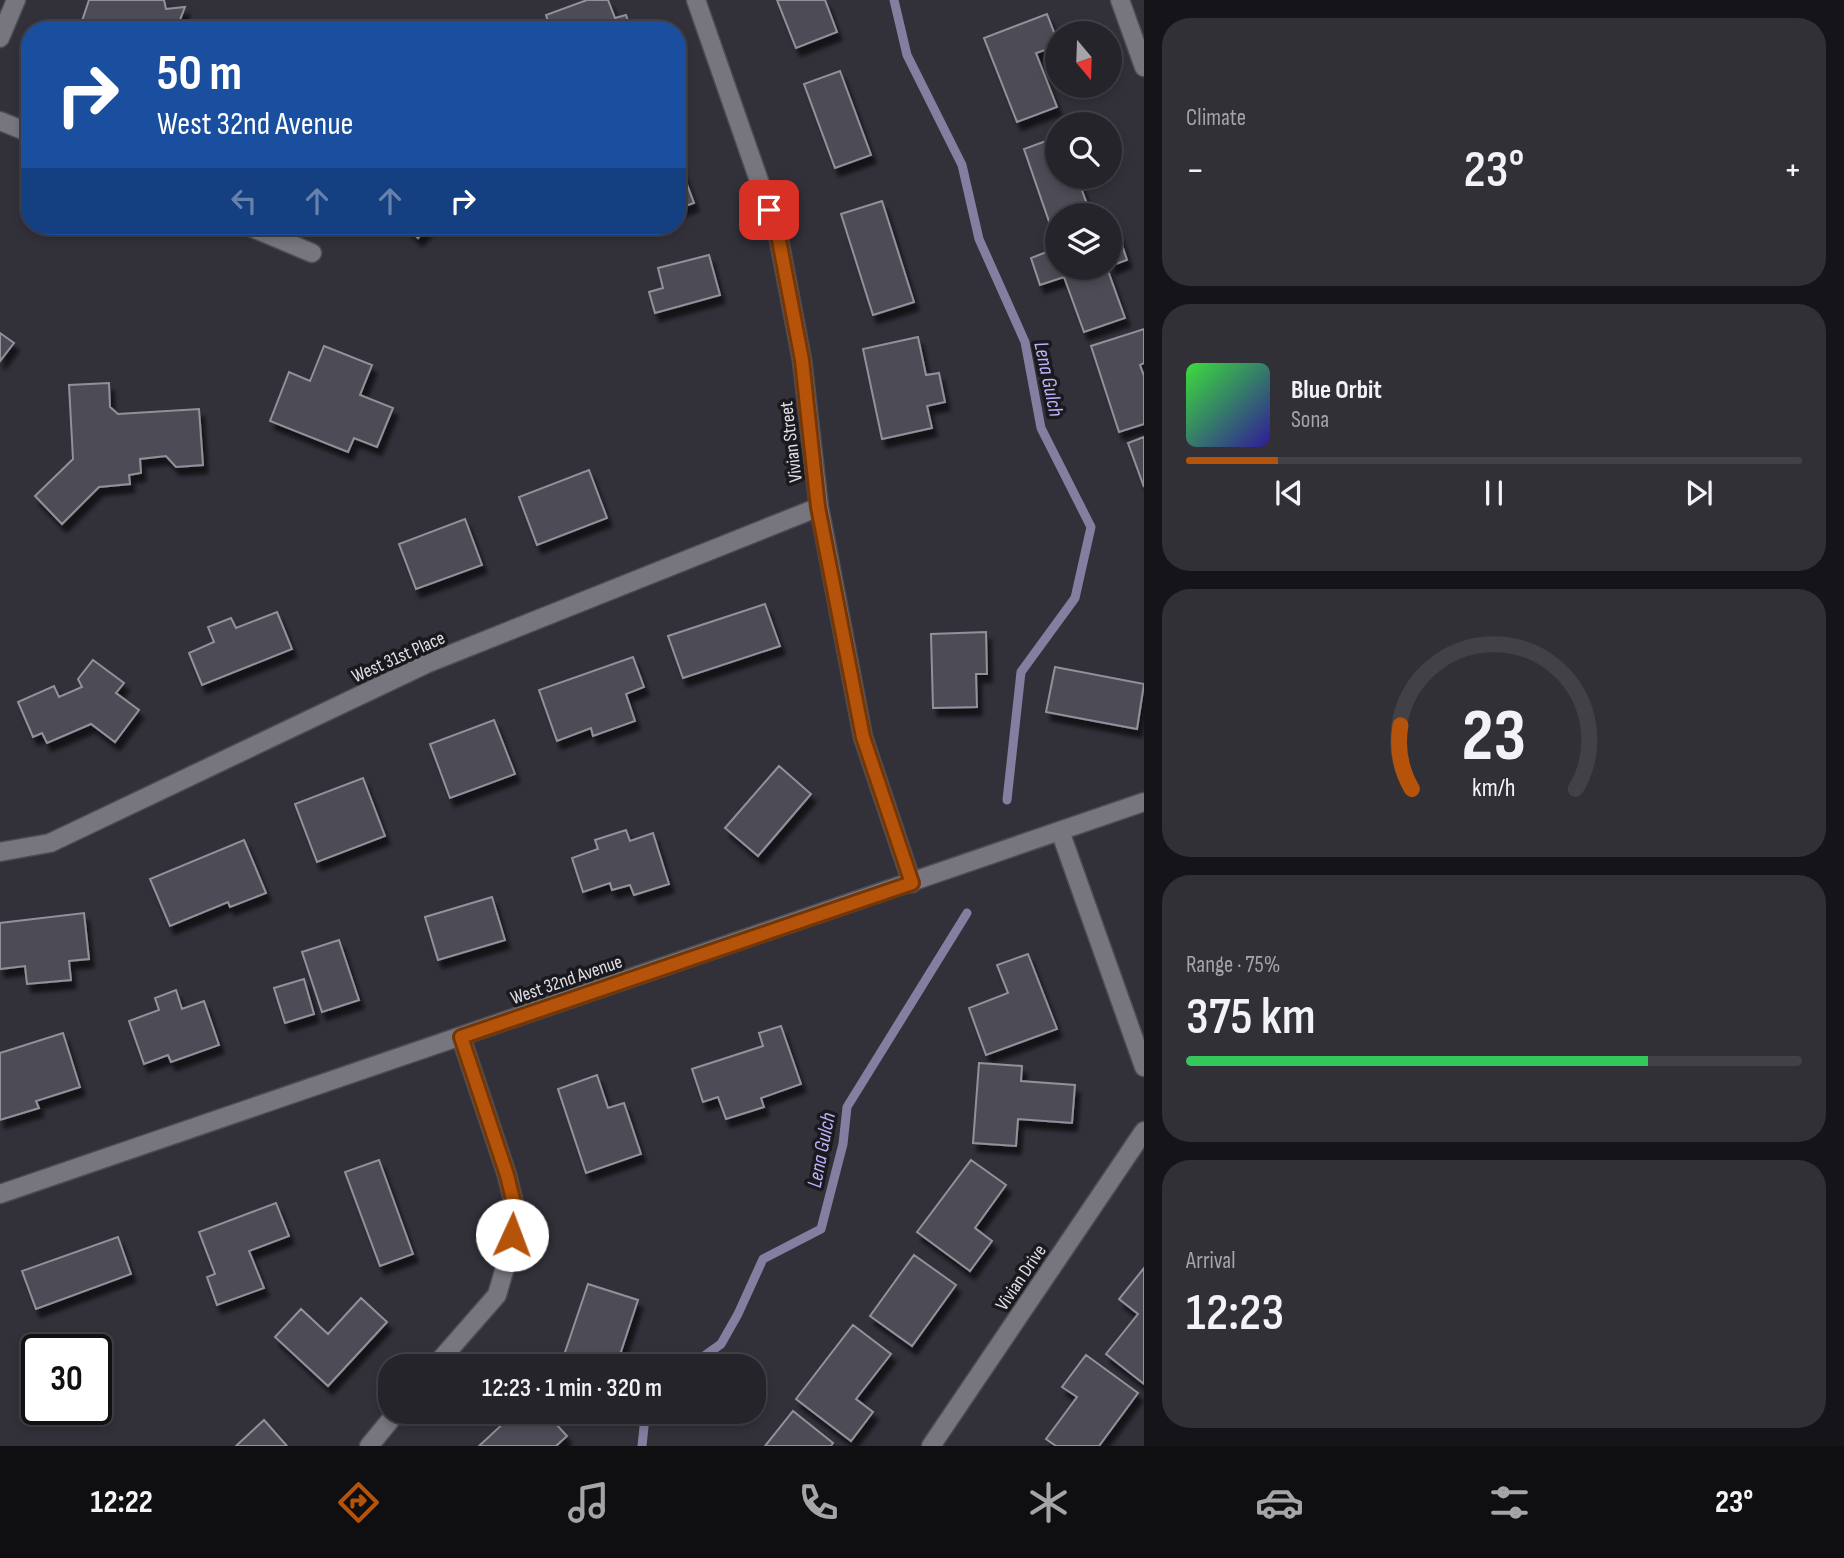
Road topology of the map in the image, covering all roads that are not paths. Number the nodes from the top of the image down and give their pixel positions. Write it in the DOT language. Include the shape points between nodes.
graph roads {
  1 [pos="16,0"];
  2 [pos="696,0"];
  3 [pos="1120,0"];
  4 [pos="0,38"];
  5 [pos="1144,67"];
  6 [pos="0,121"];
  7 [pos="21,129"];
  8 [pos="269,235"];
  9 [pos="312,253"];
  10 [pos="818,507"];
  11 [pos="1144,802"];
  12 [pos="1060,831"];
  13 [pos="0,852"];
  14 [pos="912,883"];
  15 [pos="461,1037"];
  16 [pos="1144,1067"];
  17 [pos="1144,1131"];
  18 [pos="0,1194"];
  19 [pos="445,1354"];
  20 [pos="387,1424"];
  21 [pos="369,1446"];
  22 [pos="931,1446"];
  1 -- 4 [label="street"];
  2 -- 10 [label="street, Vivian Street" via="778,235 802,360"];
  3 -- 5 [label="street"];
  6 -- 7 [label="street"];
  8 -- 9 [label="street"];
  10 -- 13 [label="street, West 31st Place" via="426,664 50,843"];
  10 -- 14 [label="street, Vivian Street" via="863,737"];
  11 -- 12 [label="street, West 32nd Avenue"];
  12 -- 14 [label="street, West 32nd Avenue"];
  12 -- 16 [label="street"];
  14 -- 15 [label="street, West 32nd Avenue"];
  15 -- 18 [label="street, West 32nd Avenue"];
  15 -- 19 [label="street" via="516,1212 496,1295"];
  17 -- 22 [label="street, Vivian Drive"];
  20 -- 21 [label="street"];
}
